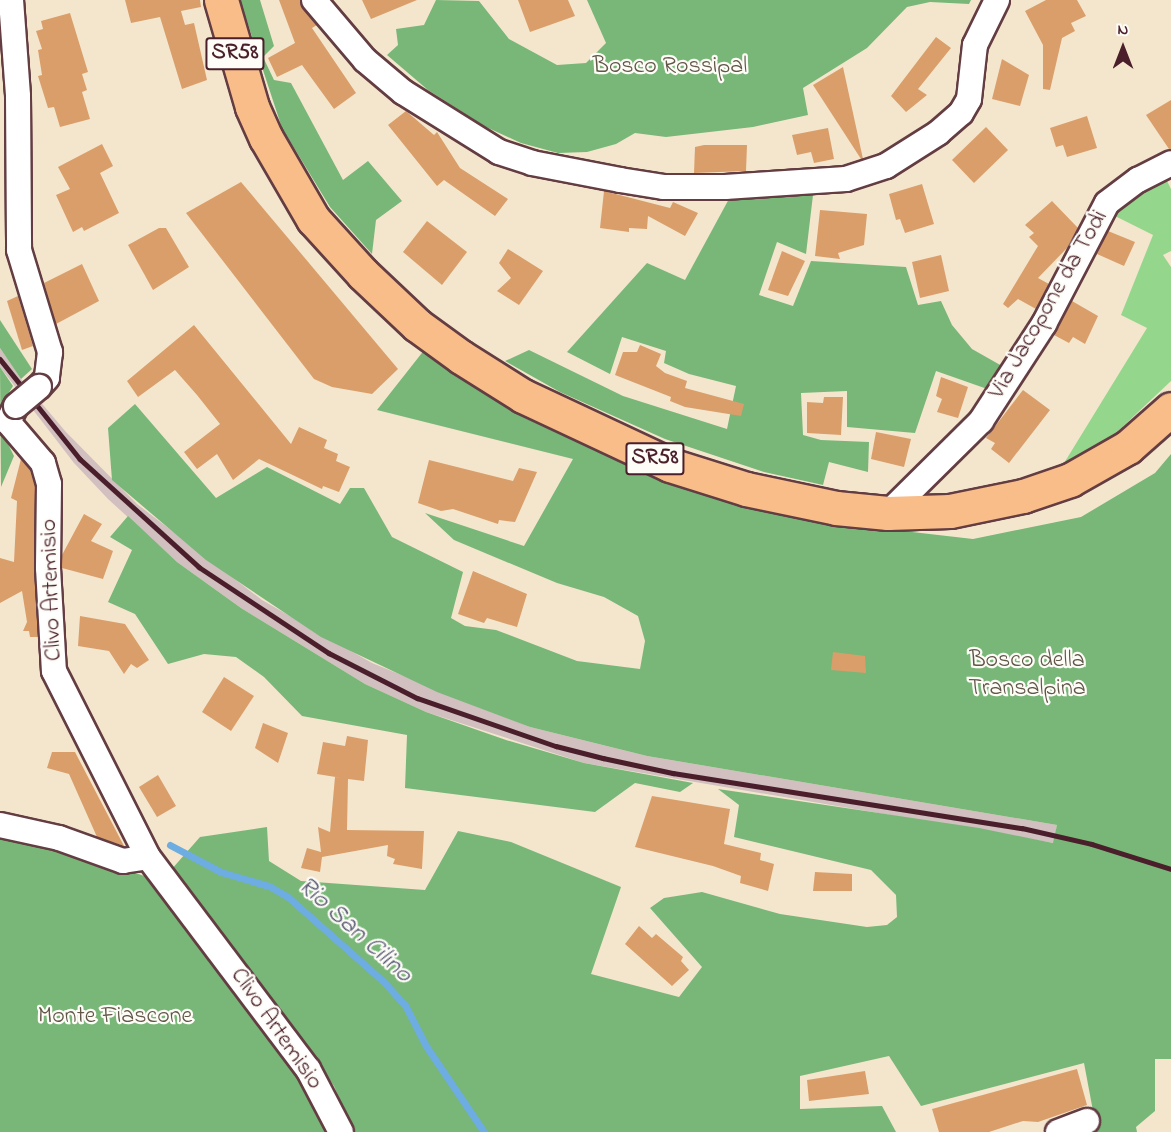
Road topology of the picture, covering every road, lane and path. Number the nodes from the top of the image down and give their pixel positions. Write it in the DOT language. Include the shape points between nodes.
graph roads {
  1 [pos="12,0"];
  2 [pos="221,0"];
  3 [pos="314,0"];
  4 [pos="997,0"];
  5 [pos="1171,163"];
  6 [pos="1171,409"];
  7 [pos="888,513"];
  8 [pos="0,825"];
  9 [pos="148,857"];
  10 [pos="1087,1121"];
  11 [pos="341,1132"];
  12 [pos="1059,1132"];
  1 -- 9 [label="street, Clivo Artemisio, bridge" via="18,96 19,250 50,352 47,378 16,406 8,422 43,463 49,484 48,568 54,671"];
  2 -- 7 [label="main road, SR58" via="252,107 297,195 331,241 425,330 524,396 670,465 790,500"];
  3 -- 4 [label="street" via="365,60 402,92 499,152 532,163 664,187 846,179 886,165 938,133 961,113 969,99 975,45"];
  5 -- 7 [label="street, Via Jacopone da Todi" via="1138,180 1107,203 1044,324 981,421"];
  6 -- 7 [label="main road, SR58" via="1128,447 1070,480 986,505 950,511"];
  8 -- 9 [label="street" via="59,838 123,861"];
  9 -- 11 [label="street, Clivo Artemisio" via="308,1068"];
  10 -- 12 [label="street"];
}
